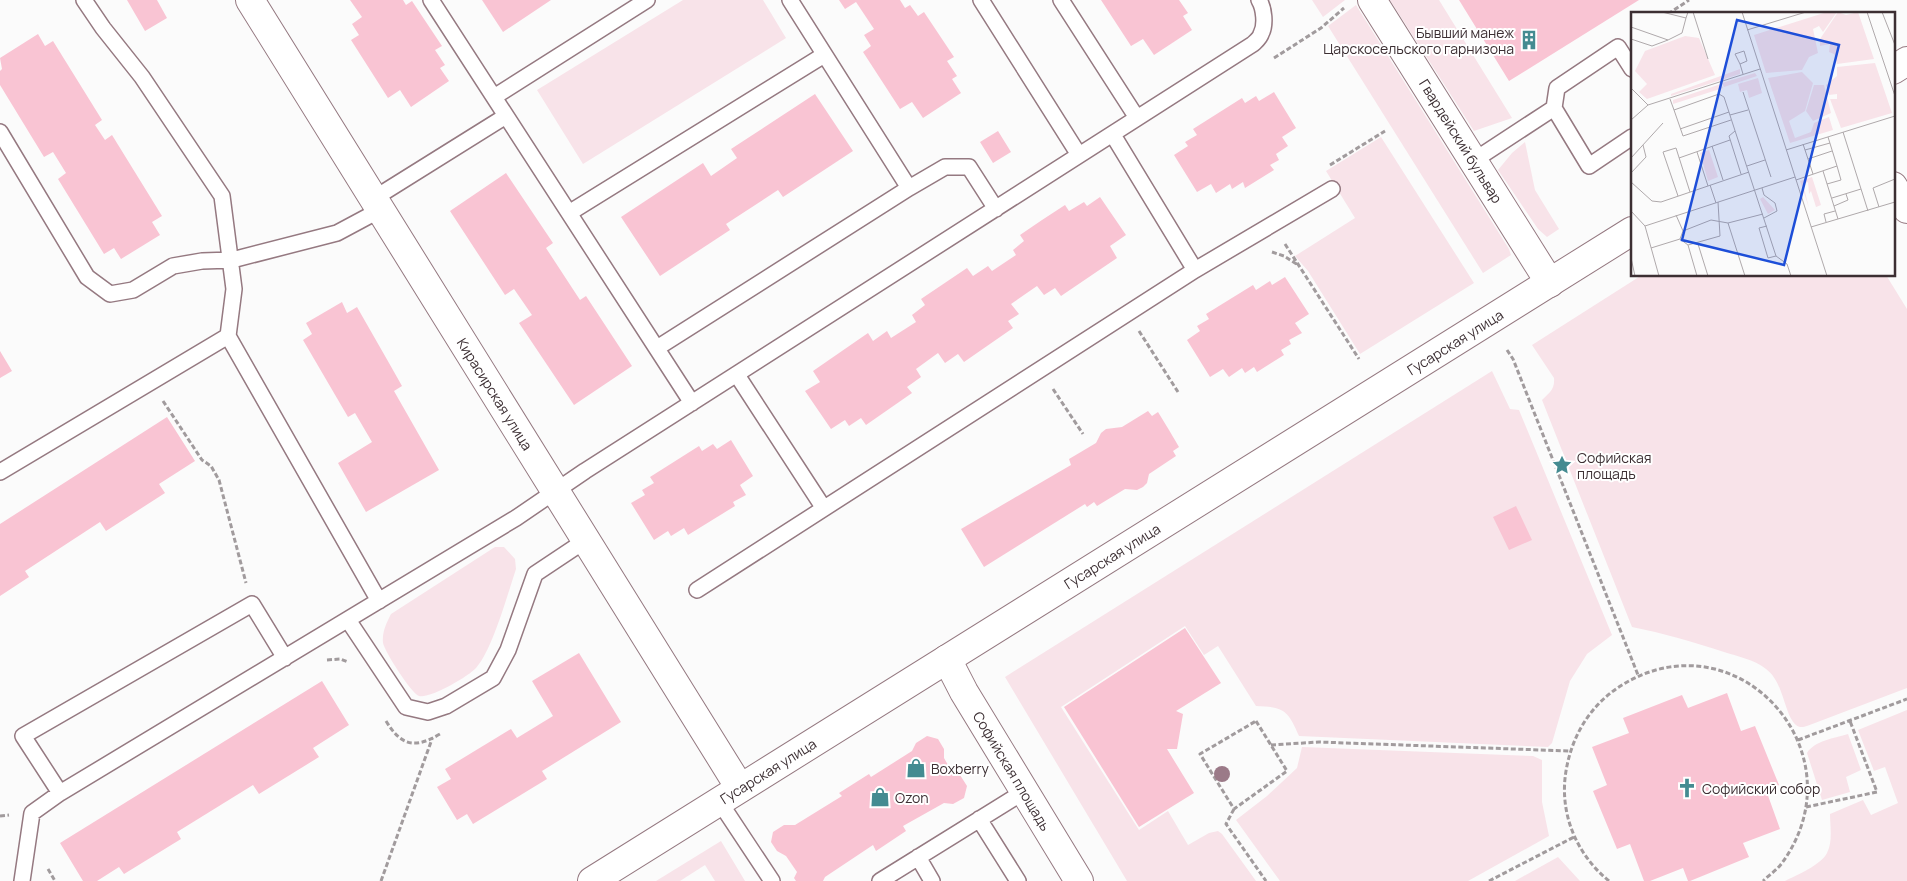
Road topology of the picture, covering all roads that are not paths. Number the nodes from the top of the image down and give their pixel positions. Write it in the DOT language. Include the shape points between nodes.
graph roads {
  1 [pos="84,0"];
  2 [pos="250,0"];
  3 [pos="431,0"];
  4 [pos="647,0"];
  5 [pos="790,0"];
  6 [pos="981,0"];
  7 [pos="1061,0"];
  8 [pos="1258,0"];
  9 [pos="1372,0"];
  10 [pos="824,55"];
  11 [pos="1907,62"];
  12 [pos="1631,67"];
  13 [pos="1894,69"];
  14 [pos="494,97"];
  15 [pos="1554,108"];
  16 [pos="506,116"];
  17 [pos="1137,118"];
  18 [pos="1,135"];
  19 [pos="1113,135"];
  20 [pos="1631,138"];
  21 [pos="1079,155"];
  22 [pos="1473,161"];
  23 [pos="909,188"];
  24 [pos="1894,188"];
  25 [pos="1332,189"];
  26 [pos="377,205"];
  27 [pos="996,209"];
  28 [pos="1907,209"];
  29 [pos="569,213"];
  30 [pos="1631,233"];
  31 [pos="232,260"];
  32 [pos="1195,270"];
  33 [pos="1550,283"];
  34 [pos="228,336"];
  35 [pos="657,348"];
  36 [pos="737,375"];
  37 [pos="692,403"];
  38 [pos="0,472"];
  39 [pos="556,492"];
  40 [pos="823,507"];
  41 [pos="586,540"];
  42 [pos="697,590"];
  43 [pos="379,601"];
  44 [pos="348,620"];
  45 [pos="285,658"];
  46 [pos="947,660"];
  47 [pos="1024,791"];
  48 [pos="60,793"];
  49 [pos="730,795"];
  50 [pos="979,819"];
  51 [pos="918,857"];
  52 [pos="22,881"];
  53 [pos="592,881"];
  54 [pos="772,881"];
  55 [pos="880,881"];
  56 [pos="932,881"];
  57 [pos="1018,881"];
  58 [pos="1079,881"];
  1 -- 31 [label="lane" via="142,77 222,196"];
  2 -- 26 [label="street, Кирасирская улица"];
  3 -- 14 [label="lane"];
  4 -- 14 [label="lane"];
  5 -- 10 [label="lane"];
  6 -- 21 [label="lane"];
  7 -- 17 [label="lane"];
  8 -- 17 [label="lane" via="1264,22 1261,35 1253,44"];
  9 -- 22 [label="street, Гвардейский бульвар"];
  10 -- 23 [label="lane"];
  10 -- 29 [label="lane"];
  11 -- 13 [label="street"];
  12 -- 15 [label="lane" via="1618,47 1556,88"];
  14 -- 16 [label="lane"];
  15 -- 20 [label="lane" via="1588,166"];
  15 -- 22 [label="lane"];
  16 -- 26 [label="lane"];
  16 -- 29 [label="lane"];
  17 -- 19 [label="lane"];
  18 -- 31 [label="lane" via="86,277 110,294 133,290 173,266"];
  19 -- 21 [label="lane"];
  19 -- 32 [label="lane"];
  21 -- 27 [label="lane"];
  22 -- 33 [label="street, Гвардейский бульвар"];
  23 -- 27 [label="lane" via="945,167 969,167"];
  23 -- 35 [label="lane"];
  24 -- 28 [label="street"];
  25 -- 32 [label="lane"];
  26 -- 31 [label="lane" via="336,233"];
  26 -- 39 [label="street, Кирасирская улица"];
  27 -- 36 [label="lane"];
  29 -- 35 [label="lane"];
  30 -- 33 [label="street, Гусарская улица"];
  31 -- 34 [label="lane" via="234,289"];
  32 -- 40 [label="lane"];
  33 -- 46 [label="street, Гусарская улица"];
  34 -- 38 [label="lane"];
  34 -- 43 [label="lane"];
  35 -- 37 [label="lane"];
  36 -- 37 [label="lane"];
  36 -- 40 [label="lane"];
  37 -- 39 [label="lane"];
  39 -- 41 [label="street, Кирасирская улица"];
  39 -- 43 [label="lane"];
  40 -- 42 [label="lane"];
  41 -- 44 [label="lane" via="534,574 508,650 493,678 446,706 428,712 406,707"];
  41 -- 49 [label="street, Кирасирская улица"];
  43 -- 44 [label="lane"];
  44 -- 45 [label="lane"];
  45 -- 48 [label="lane"];
  45 -- 48 [label="lane" via="252,604 23,736"];
  46 -- 47 [label="street, Софийская площадь"];
  46 -- 49 [label="street, Гусарская улица"];
  47 -- 50 [label="lane"];
  47 -- 58 [label="street, Софийская площадь"];
  48 -- 52 [label="lane" via="32,813"];
  49 -- 53 [label="street, Гусарская улица"];
  49 -- 54 [label="lane"];
  50 -- 51 [label="lane"];
  50 -- 57 [label="lane"];
  51 -- 55 [label="lane"];
  51 -- 56 [label="lane"];
}
